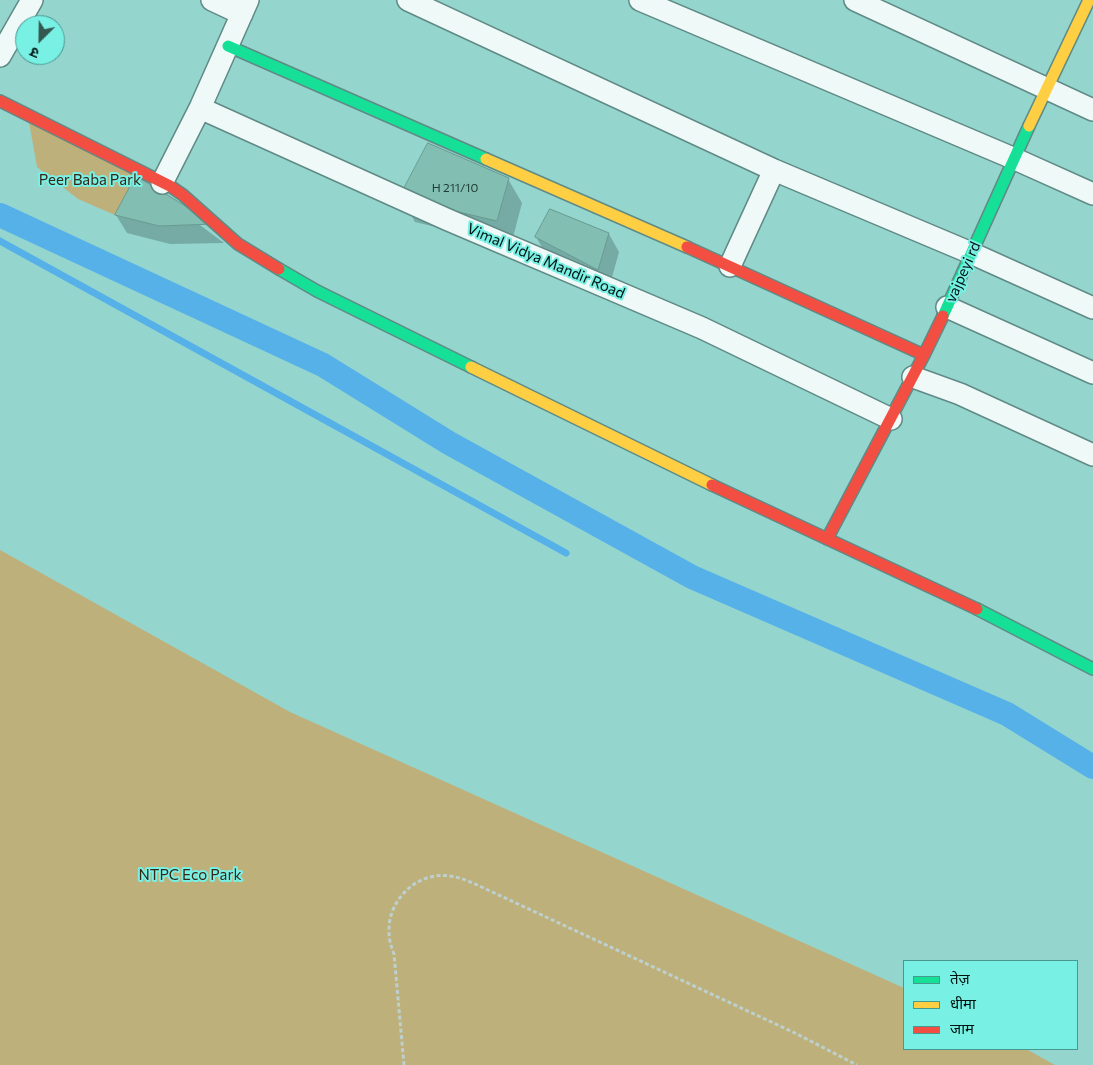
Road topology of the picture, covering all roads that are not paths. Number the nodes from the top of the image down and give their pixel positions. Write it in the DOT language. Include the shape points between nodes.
graph roads {
  1 [pos="32,0"];
  2 [pos="212,0"];
  3 [pos="408,0"];
  4 [pos="640,0"];
  5 [pos="855,0"];
  6 [pos="1089,0"];
  7 [pos="245,7"];
  8 [pos="228,46"];
  9 [pos="0,56"];
  10 [pos="1046,89"];
  11 [pos="0,101"];
  12 [pos="200,108"];
  13 [pos="1093,110"];
  14 [pos="1015,158"];
  15 [pos="774,170"];
  16 [pos="162,183"];
  17 [pos="1093,194"];
  18 [pos="971,253"];
  19 [pos="730,266"];
  20 [pos="948,307"];
  21 [pos="1093,308"];
  22 [pos="924,355"];
  23 [pos="1093,372"];
  24 [pos="913,376"];
  25 [pos="891,419"];
  26 [pos="1093,455"];
  27 [pos="827,540"];
  28 [pos="1093,669"];
  1 -- 9 [label="street"];
  2 -- 7 [label="street"];
  3 -- 15 [label="street"];
  4 -- 14 [label="street"];
  5 -- 10 [label="street"];
  6 -- 10 [label="street, vajpeyi rd"];
  7 -- 8 [label="street"];
  8 -- 12 [label="street"];
  8 -- 19 [label="street"];
  10 -- 13 [label="street"];
  10 -- 14 [label="street, vajpeyi rd"];
  11 -- 16 [label="street"];
  12 -- 16 [label="street"];
  12 -- 25 [label="street, Vimal Vidya Mandir Road" via="446,219 702,328"];
  14 -- 17 [label="street"];
  14 -- 18 [label="street, vajpeyi rd"];
  15 -- 18 [label="street"];
  15 -- 19 [label="street"];
  16 -- 27 [label="street" via="183,195 238,244 317,291"];
  18 -- 20 [label="street, vajpeyi rd"];
  18 -- 21 [label="street"];
  19 -- 22 [label="street"];
  20 -- 22 [label="street, vajpeyi rd"];
  20 -- 23 [label="street"];
  22 -- 24 [label="street, vajpeyi rd"];
  24 -- 25 [label="street, vajpeyi rd"];
  24 -- 26 [label="street"];
  25 -- 27 [label="street, vajpeyi rd"];
  27 -- 28 [label="street" via="989,615"];
}
